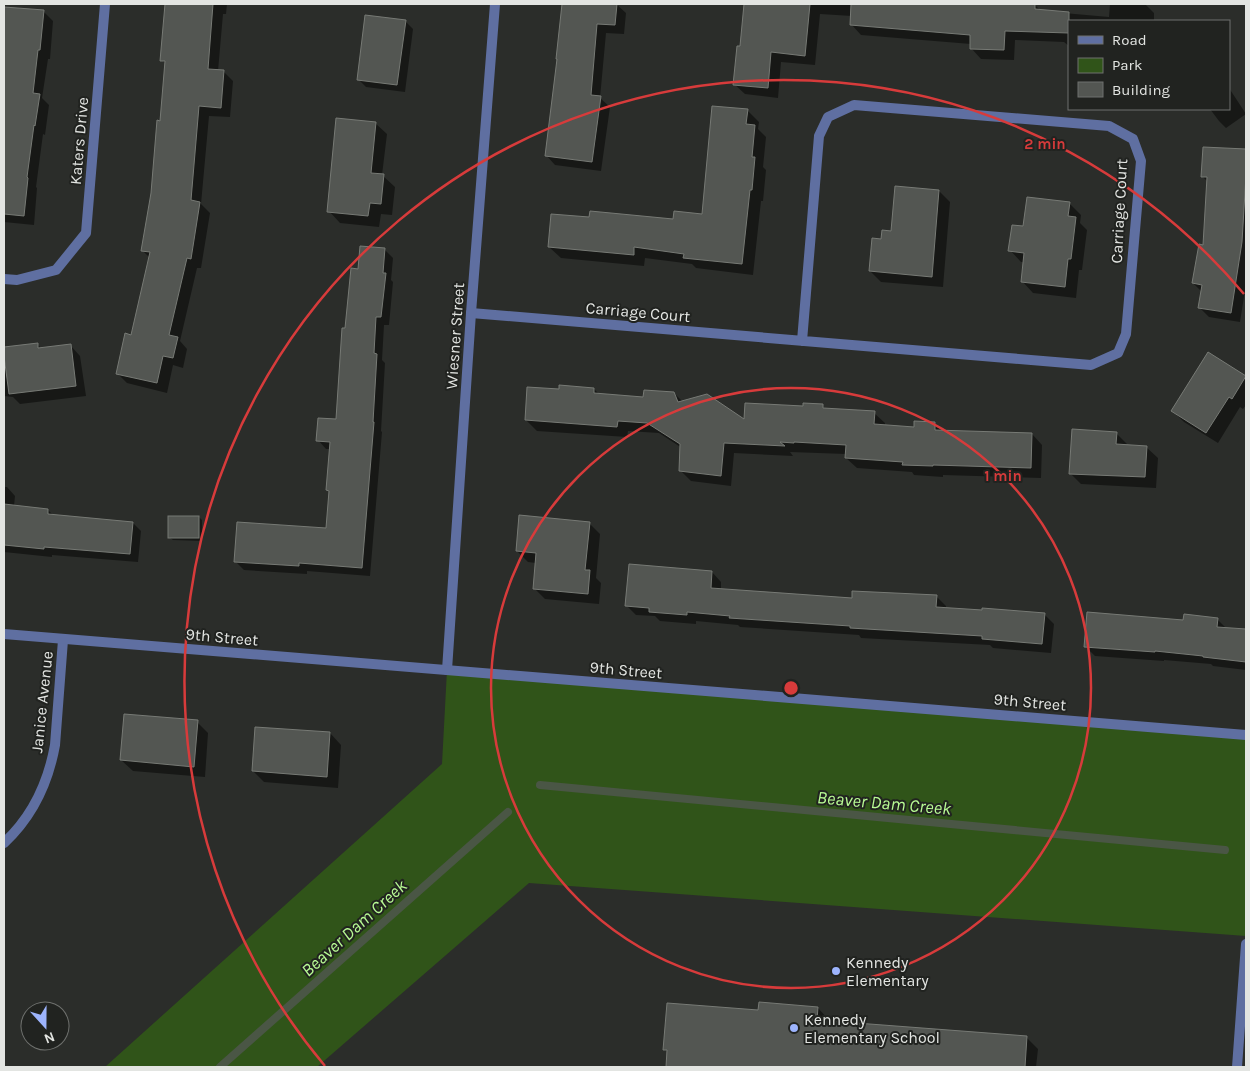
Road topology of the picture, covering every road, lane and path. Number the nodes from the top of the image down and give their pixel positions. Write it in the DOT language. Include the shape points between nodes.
graph roads {
  1 [pos="105,4"];
  2 [pos="495,4"];
  3 [pos="4,279"];
  4 [pos="471,313"];
  5 [pos="802,341"];
  6 [pos="4,634"];
  7 [pos="63,640"];
  8 [pos="447,670"];
  9 [pos="1246,735"];
  10 [pos="4,843"];
  11 [pos="1246,944"];
  12 [pos="1237,1067"];
  1 -- 3 [label="street, Katers Drive" via="86,233 56,270 18,280"];
  2 -- 4 [label="street, Wiesner Street"];
  4 -- 5 [label="street, Carriage Court"];
  4 -- 8 [label="street, Wiesner Street"];
  5 -- 5 [label="street, Carriage Court" via="1091,365 1118,353 1126,334 1141,161 1133,139 1109,126 854,105 828,117 819,136"];
  6 -- 7 [label="street, 9th Street"];
  7 -- 8 [label="street, 9th Street"];
  7 -- 10 [label="street, Janice Avenue" via="52,760 32,808"];
  8 -- 9 [label="street, 9th Street"];
  11 -- 12 [label="street"];
}
